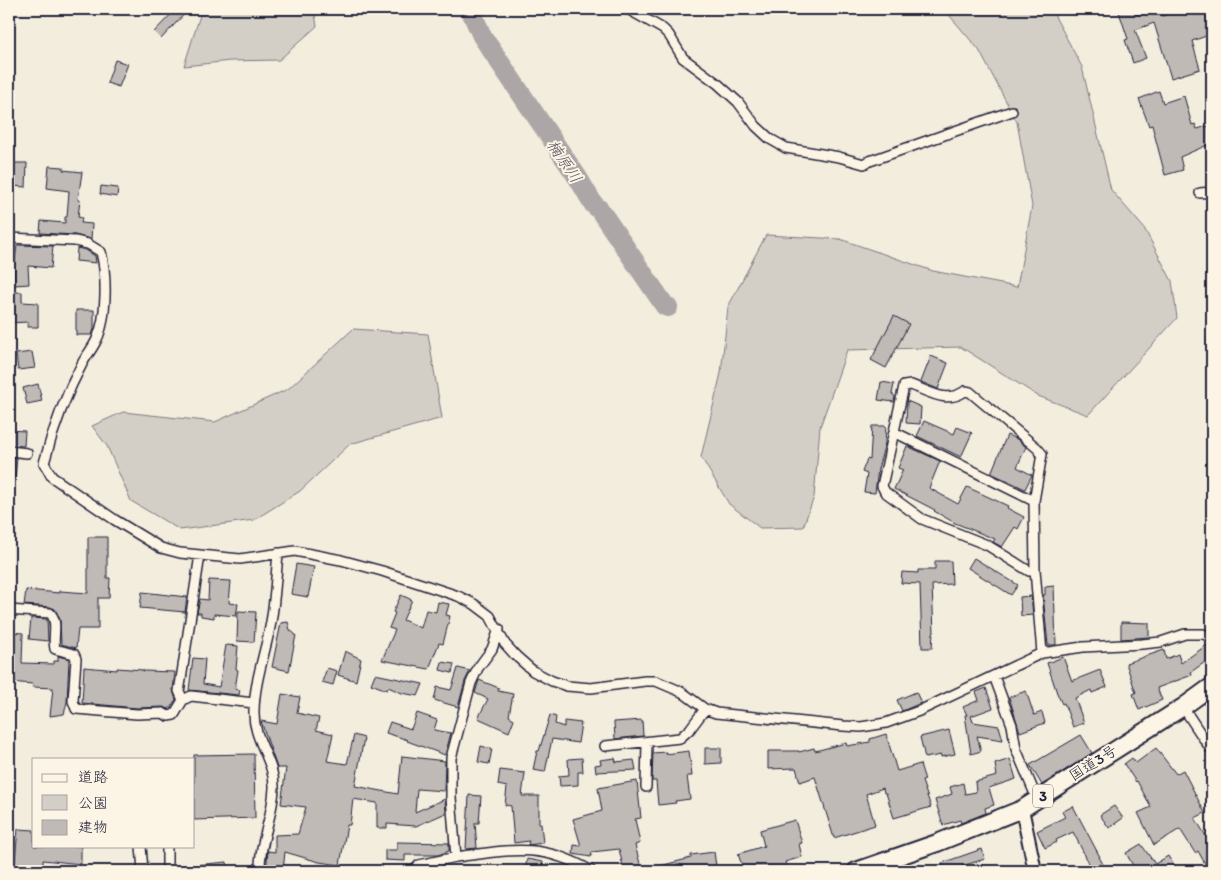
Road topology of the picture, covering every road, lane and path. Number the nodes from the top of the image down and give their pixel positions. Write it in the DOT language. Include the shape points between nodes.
graph roads {
  1 [pos="628,9"];
  2 [pos="1012,111"];
  3 [pos="1212,192"];
  4 [pos="1200,193"];
  5 [pos="9,238"];
  6 [pos="894,432"];
  7 [pos="9,451"];
  8 [pos="27,453"];
  9 [pos="1034,501"];
  10 [pos="278,553"];
  11 [pos="200,555"];
  12 [pos="1035,570"];
  13 [pos="9,610"];
  14 [pos="499,629"];
  15 [pos="1212,637"];
  16 [pos="1042,653"];
  17 [pos="994,676"];
  18 [pos="1212,686"];
  19 [pos="183,700"];
  20 [pos="254,703"];
  21 [pos="1183,707"];
  22 [pos="705,709"];
  23 [pos="647,742"];
  24 [pos="605,746"];
  25 [pos="1212,749"];
  26 [pos="646,787"];
  27 [pos="1037,799"];
  28 [pos="1022,809"];
  29 [pos="141,848"];
  30 [pos="167,848"];
  31 [pos="456,857"];
  32 [pos="143,871"];
  33 [pos="167,871"];
  34 [pos="260,871"];
  35 [pos="414,871"];
  36 [pos="591,871"];
  37 [pos="856,871"];
  38 [pos="1035,871"];
  1 -- 2 [label="street" via="663,29 683,58 738,102 770,139 786,148 864,164"];
  3 -- 4 [label="street"];
  5 -- 11 [label="street" via="88,244 101,252 104,262 105,303 98,339 83,362 52,434 44,463 52,477 162,548"];
  6 -- 9 [label="street"];
  6 -- 9 [label="street" via="904,386 911,385 949,398 970,392 1042,454"];
  6 -- 12 [label="street" via="882,486 885,492 922,519 988,545 1029,571"];
  7 -- 8 [label="street"];
  9 -- 12 [label="street"];
  10 -- 11 [label="street" via="240,559"];
  10 -- 14 [label="street" via="295,551 340,560 458,596 490,616"];
  10 -- 20 [label="street" via="271,621"];
  11 -- 19 [label="street" via="179,691"];
  12 -- 16 [label="street"];
  13 -- 19 [label="street" via="50,613 53,616 55,649 74,654 76,658 76,709 163,713 168,716 176,713"];
  14 -- 22 [label="street" via="505,644 516,656 533,671 552,681 591,688 656,681 682,692"];
  14 -- 31 [label="street" via="492,649 472,683 451,758"];
  15 -- 16 [label="street" via="1185,634 1161,642"];
  16 -- 17 [label="street"];
  17 -- 22 [label="street" via="886,723 861,727 716,713"];
  17 -- 27 [label="street" via="1012,725 1016,749"];
  18 -- 21 [label="highway, 国道3号 / 3"];
  19 -- 20 [label="street" via="198,696"];
  20 -- 34 [label="street" via="256,732 274,774 274,797"];
  21 -- 25 [label="street"];
  21 -- 27 [label="highway, 国道3号 / 3"];
  22 -- 23 [label="street" via="680,738"];
  23 -- 24 [label="street"];
  23 -- 26 [label="street"];
  27 -- 28 [label="highway, 国道3号 / 3"];
  28 -- 37 [label="highway, 国道3号 / 3"];
  28 -- 38 [label="street"];
  29 -- 32 [label="street"];
  30 -- 33 [label="street"];
  31 -- 35 [label="street" via="419,865"];
  31 -- 36 [label="street" via="533,850 557,855"];
}
